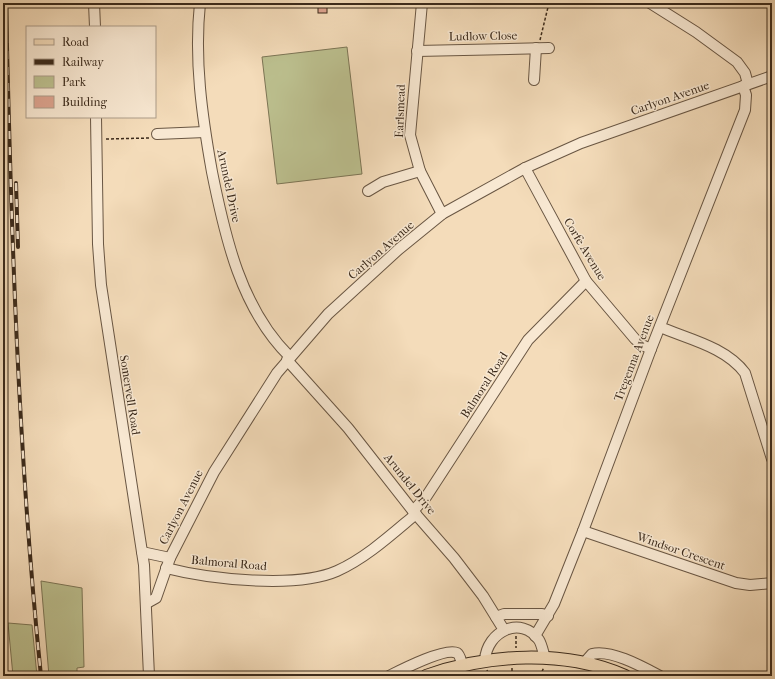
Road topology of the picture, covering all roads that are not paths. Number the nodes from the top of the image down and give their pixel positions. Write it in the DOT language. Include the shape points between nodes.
graph roads {
  1 [pos="94,3"];
  2 [pos="200,3"];
  3 [pos="422,3"];
  4 [pos="650,3"];
  5 [pos="95,26"];
  6 [pos="537,48"];
  7 [pos="549,48"];
  8 [pos="417,51"];
  9 [pos="772,76"];
  10 [pos="534,80"];
  11 [pos="746,85"];
  12 [pos="96,118"];
  13 [pos="205,132"];
  14 [pos="157,134"];
  15 [pos="525,168"];
  16 [pos="420,171"];
  17 [pos="368,191"];
  18 [pos="442,214"];
  19 [pos="586,281"];
  20 [pos="660,327"];
  21 [pos="651,349"];
  22 [pos="288,359"];
  23 [pos="772,459"];
  24 [pos="415,512"];
  25 [pos="583,531"];
  26 [pos="142,552"];
  27 [pos="168,563"];
  28 [pos="772,583"];
  29 [pos="147,603"];
  30 [pos="548,616"];
  31 [pos="496,617"];
  32 [pos="504,630"];
  33 [pos="535,636"];
  34 [pos="545,658"];
  35 [pos="485,660"];
  36 [pos="585,662"];
  37 [pos="462,664"];
  38 [pos="149,676"];
  39 [pos="390,676"];
  40 [pos="426,676"];
  41 [pos="625,676"];
  42 [pos="660,676"];
  1 -- 5 [label="street"];
  2 -- 13 [label="street, Arundel Drive" via="199,77"];
  3 -- 8 [label="street, Earlsmead"];
  4 -- 11 [label="street" via="737,62 745,73"];
  6 -- 7 [label="street, Ludlow Close"];
  6 -- 8 [label="street, Ludlow Close"];
  6 -- 10 [label="street"];
  8 -- 16 [label="street, Earlsmead" via="410,136"];
  9 -- 11 [label="street, Carlyon Avenue"];
  11 -- 15 [label="street, Carlyon Avenue" via="581,143"];
  11 -- 20 [label="street, Tregenna Avenue" via="745,110"];
  12 -- 26 [label="street, Somervell Road" via="101,285"];
  13 -- 14 [label="street"];
  13 -- 22 [label="street, Arundel Drive" via="221,214 238,271 251,302"];
  15 -- 18 [label="street, Carlyon Avenue"];
  15 -- 19 [label="street, Corfe Avenue"];
  16 -- 17 [label="street" via="383,182"];
  16 -- 18 [label="street, Earlsmead"];
  18 -- 22 [label="street, Carlyon Avenue" via="399,249 328,314"];
  19 -- 21 [label="street, Corfe Avenue" via="635,339"];
  19 -- 24 [label="street, Balmoral Road" via="528,340"];
  20 -- 21 [label="street, Tregenna Avenue"];
  20 -- 23 [label="street" via="727,355 737,363 745,373"];
  21 -- 25 [label="street, Tregenna Avenue"];
  22 -- 24 [label="street, Arundel Drive" via="348,428"];
  22 -- 27 [label="street, Carlyon Avenue" via="241,427 214,472"];
  24 -- 27 [label="street, Balmoral Road" via="354,561 337,571 320,576 289,580 242,579 202,575"];
  24 -- 31 [label="street, Arundel Drive" via="465,571"];
  25 -- 28 [label="street, Windsor Crescent" via="736,583 750,586"];
  25 -- 30 [label="street, Tregenna Avenue"];
  26 -- 27 [label="street, Balmoral Road"];
  26 -- 29 [label="street, Somervell Road"];
  27 -- 29 [label="street, Carlyon Avenue" via="156,598"];
  29 -- 38 [label="street, Somervell Road"];
  30 -- 31 [label="street" via="504,614"];
  30 -- 33 [label="street, Tregenna Avenue"];
  31 -- 32 [label="street, Arundel Drive"];
  32 -- 33 [label="street" via="515,628"];
  32 -- 35 [label="street" via="488,645"];
  33 -- 34 [label="street" via="542,645"];
  34 -- 35 [label="main road"];
  34 -- 36 [label="main road"];
  35 -- 37 [label="main road"];
  36 -- 41 [label="main road"];
  36 -- 42 [label="street" via="592,654 605,653"];
  37 -- 39 [label="street" via="456,653 450,652 420,661"];
  37 -- 40 [label="main road"];
}
